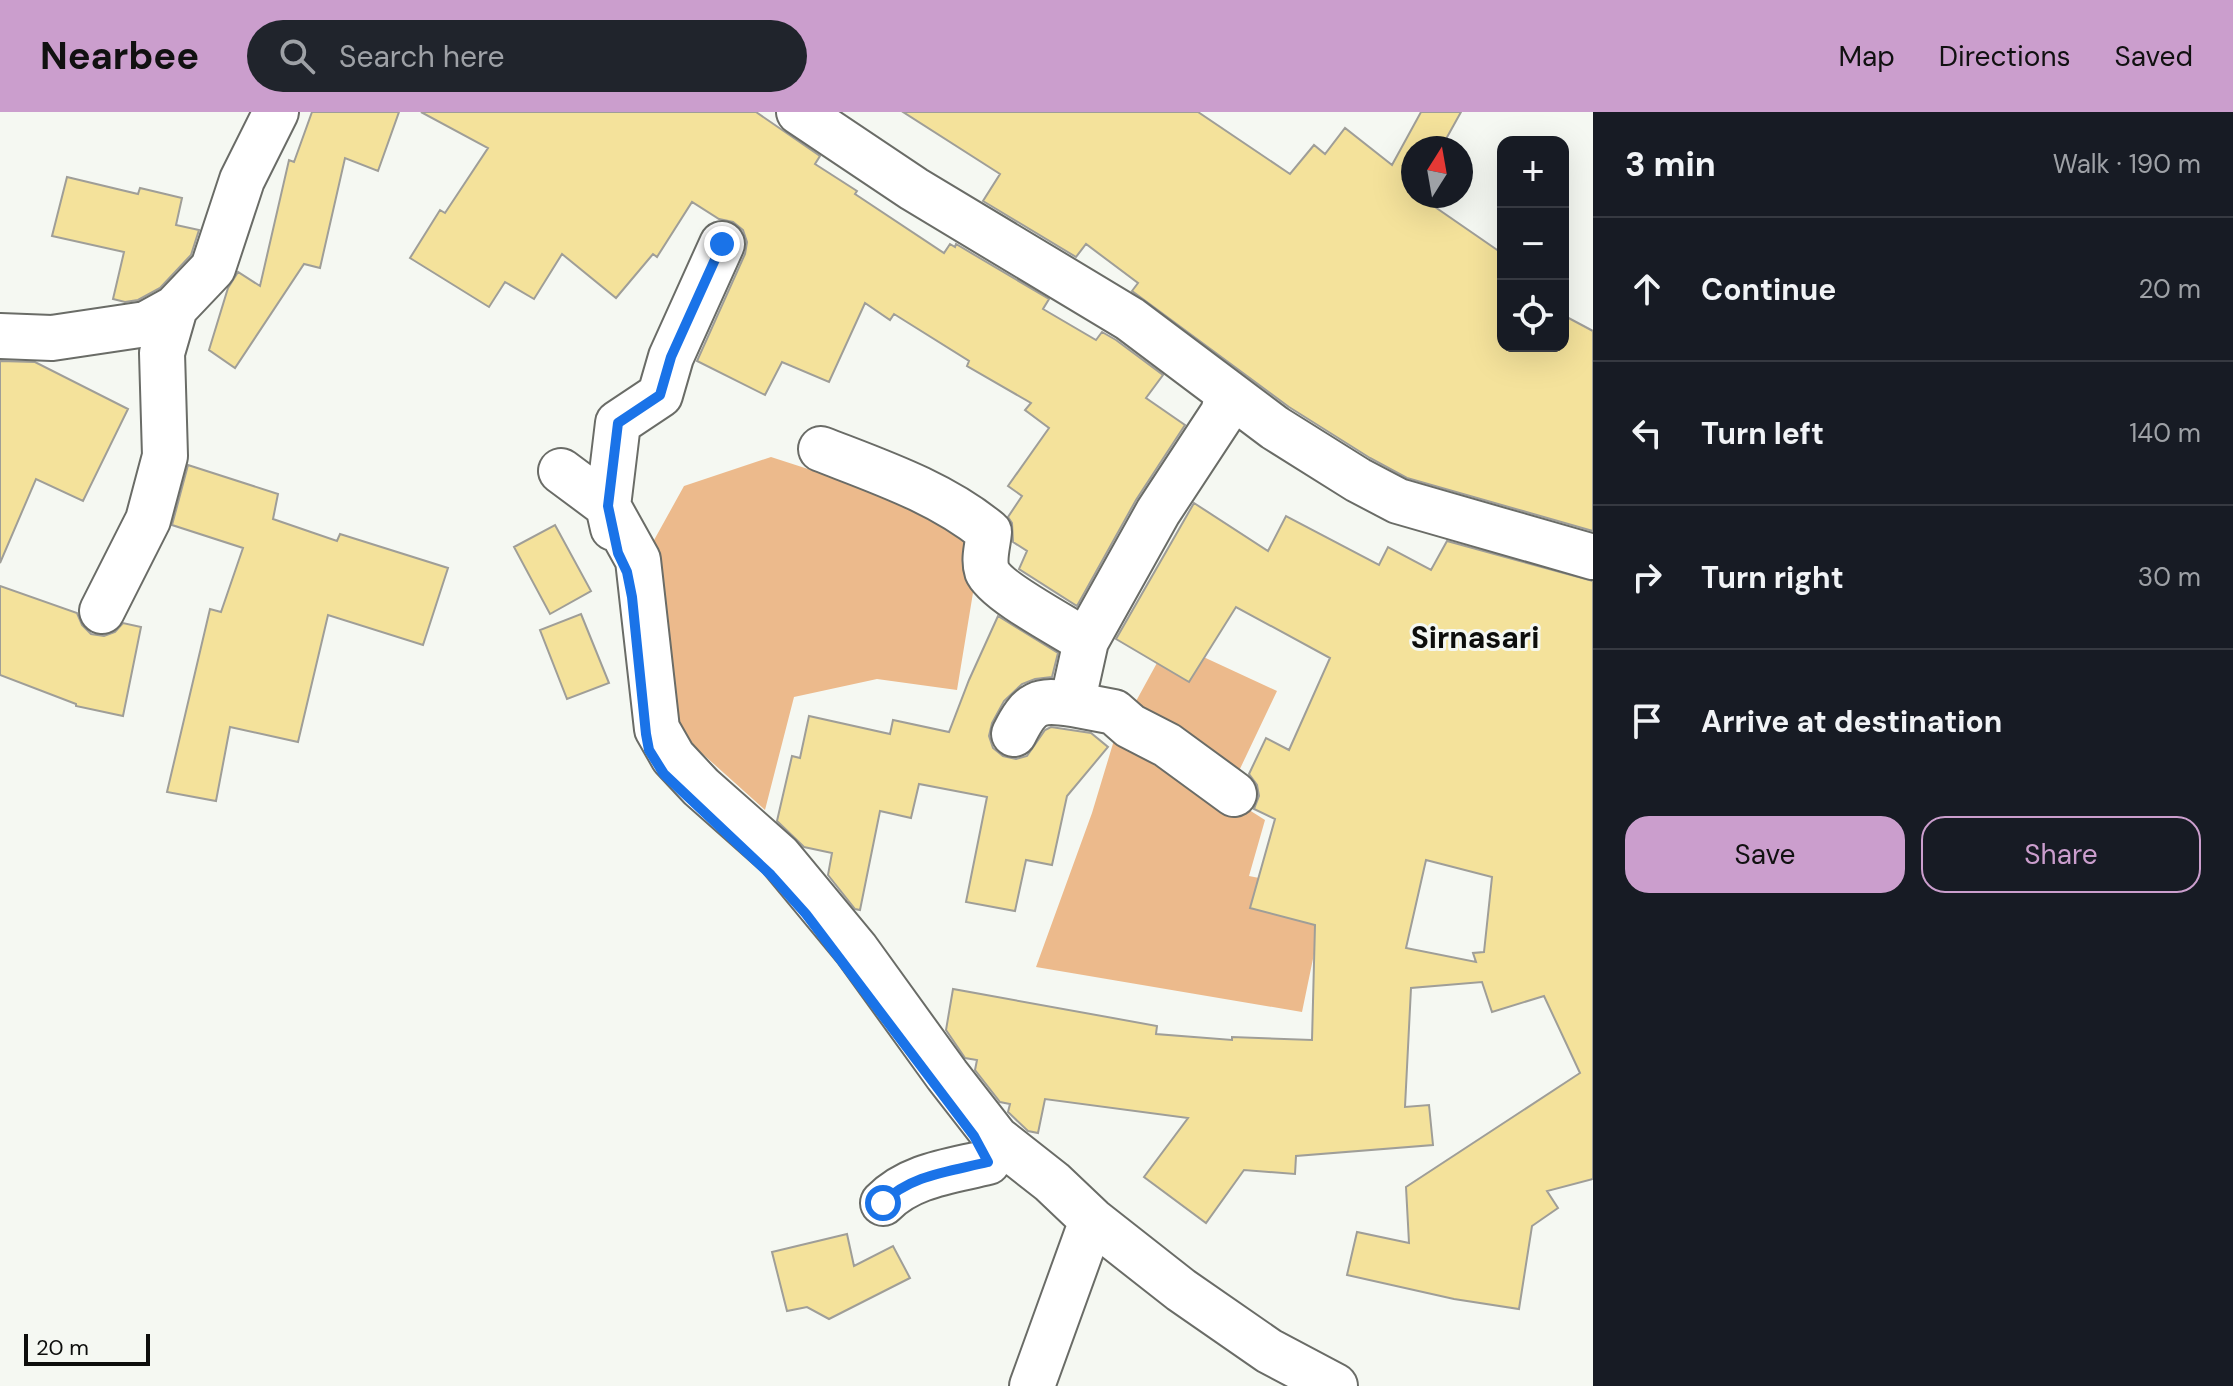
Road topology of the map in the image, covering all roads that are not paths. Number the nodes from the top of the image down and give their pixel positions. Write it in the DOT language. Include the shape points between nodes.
graph roads {
  1 [pos="276,112"];
  2 [pos="799,112"];
  3 [pos="722,244"];
  4 [pos="175,308"];
  5 [pos="0,336"];
  6 [pos="1228,393"];
  7 [pos="821,449"];
  8 [pos="561,471"];
  9 [pos="608,506"];
  10 [pos="1593,557"];
  11 [pos="102,611"];
  12 [pos="1086,641"];
  13 [pos="1072,704"];
  14 [pos="1014,734"];
  15 [pos="1234,794"];
  16 [pos="988,1162"];
  17 [pos="883,1203"];
  18 [pos="1090,1228"];
  19 [pos="1032,1386"];
  20 [pos="1335,1386"];
  1 -- 4 [label="street" via="242,180 213,268"];
  2 -- 6 [label="street" via="914,189 1130,319"];
  3 -- 9 [label="street" via="671,357 660,395 618,423"];
  4 -- 5 [label="street" via="146,324 52,338"];
  4 -- 11 [label="street" via="162,353 165,456 148,520"];
  6 -- 10 [label="street" via="1300,444 1398,501"];
  6 -- 12 [label="street" via="1223,413 1158,512"];
  7 -- 12 [label="street" via="923,490 967,514 989,532 987,572 1008,593"];
  8 -- 9 [label="street"];
  9 -- 16 [label="street" via="632,597 646,734 654,761 806,914 974,1136"];
  9 -- 18 [label="street" via="638,560 657,729 673,757 779,856 856,949 996,1138 1052,1182"];
  12 -- 13 [label="street"];
  13 -- 14 [label="street" via="1034,704"];
  13 -- 15 [label="street" via="1114,712"];
  16 -- 17 [label="street" via="919,1179"];
  16 -- 18 [label="street"];
  18 -- 19 [label="street"];
  18 -- 20 [label="street" via="1256,1343"];
}
